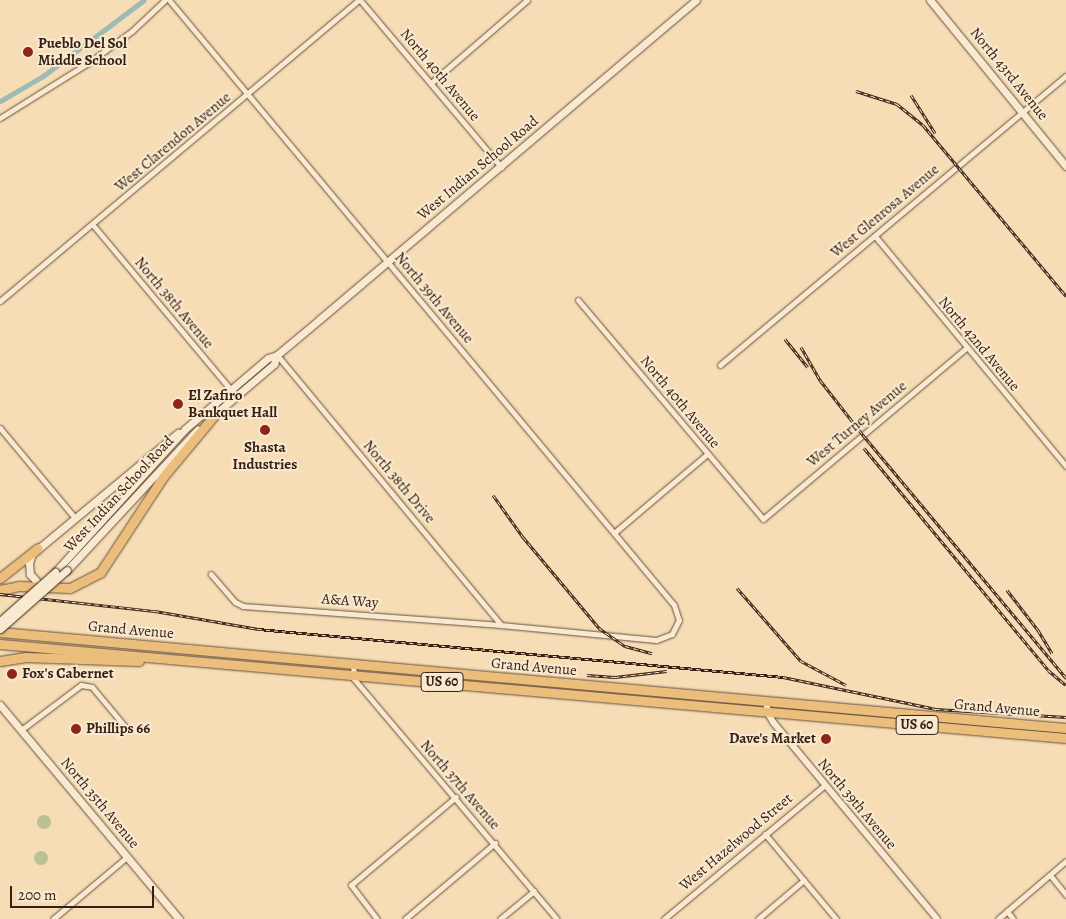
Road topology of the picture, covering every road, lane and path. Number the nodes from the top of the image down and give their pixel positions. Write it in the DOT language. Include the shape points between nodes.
graph roads {
  1 [pos="167,0"];
  2 [pos="360,0"];
  3 [pos="528,0"];
  4 [pos="696,0"];
  5 [pos="930,0"];
  6 [pos="1066,76"];
  7 [pos="431,83"];
  8 [pos="249,95"];
  9 [pos="1022,113"];
  10 [pos="0,118"];
  11 [pos="1066,166"];
  12 [pos="501,167"];
  13 [pos="93,225"];
  14 [pos="874,236"];
  15 [pos="388,262"];
  16 [pos="578,300"];
  17 [pos="0,301"];
  18 [pos="966,348"];
  19 [pos="277,355"];
  20 [pos="720,365"];
  21 [pos="230,390"];
  22 [pos="236,396"];
  23 [pos="217,412"];
  24 [pos="0,428"];
  25 [pos="184,429"];
  26 [pos="708,454"];
  27 [pos="1066,466"];
  28 [pos="75,518"];
  29 [pos="764,519"];
  30 [pos="614,534"];
  31 [pos="38,548"];
  32 [pos="211,574"];
  33 [pos="0,578"];
  34 [pos="45,588"];
  35 [pos="0,590"];
  36 [pos="0,621"];
  37 [pos="501,624"];
  38 [pos="0,631"];
  39 [pos="66,638"];
  40 [pos="0,644"];
  41 [pos="65,648"];
  42 [pos="206,651"];
  43 [pos="166,658"];
  44 [pos="0,661"];
  45 [pos="198,661"];
  46 [pos="353,664"];
  47 [pos="352,675"];
  48 [pos="557,682"];
  49 [pos="556,693"];
  50 [pos="767,701"];
  51 [pos="0,705"];
  52 [pos="767,712"];
  53 [pos="1066,728"];
  54 [pos="127,729"];
  55 [pos="21,730"];
  56 [pos="1066,738"];
  57 [pos="824,785"];
  58 [pos="456,797"];
  59 [pos="765,834"];
  60 [pos="495,843"];
  61 [pos="127,857"];
  62 [pos="1066,862"];
  63 [pos="1050,875"];
  64 [pos="804,880"];
  65 [pos="534,891"];
  66 [pos="1066,895"];
  67 [pos="1007,911"];
  68 [pos="53,919"];
  69 [pos="179,919"];
  70 [pos="377,919"];
  71 [pos="405,919"];
  72 [pos="500,919"];
  73 [pos="558,919"];
  74 [pos="664,919"];
  75 [pos="758,919"];
  76 [pos="836,919"];
  77 [pos="937,919"];
  78 [pos="998,919"];
  79 [pos="1013,919"];
  1 -- 8 [label="street, North 39th Avenue"];
  1 -- 10 [label="street" via="96,58"];
  2 -- 7 [label="street, North 40th Avenue"];
  2 -- 8 [label="street, West Clarendon Avenue"];
  3 -- 7 [label="street"];
  4 -- 12 [label="main road, West Indian School Road"];
  5 -- 9 [label="main road, North 43rd Avenue"];
  6 -- 9 [label="street, West Glenrosa Avenue"];
  7 -- 12 [label="street, North 40th Avenue"];
  8 -- 13 [label="street, West Clarendon Avenue"];
  8 -- 15 [label="street, North 39th Avenue"];
  9 -- 11 [label="main road, North 43rd Avenue"];
  9 -- 14 [label="street, West Glenrosa Avenue"];
  12 -- 15 [label="main road, West Indian School Road"];
  13 -- 17 [label="street, West Clarendon Avenue"];
  13 -- 21 [label="street, North 38th Avenue"];
  14 -- 18 [label="street, North 42nd Avenue"];
  14 -- 20 [label="street, West Glenrosa Avenue"];
  15 -- 19 [label="main road, West Indian School Road"];
  15 -- 30 [label="street, North 39th Avenue"];
  16 -- 26 [label="street, North 40th Avenue"];
  18 -- 27 [label="street, North 42nd Avenue"];
  18 -- 29 [label="street, West Turney Avenue"];
  19 -- 21 [label="main road, West Indian School Road" via="268,358"];
  19 -- 22 [label="main road, West Indian School Road" via="274,364"];
  19 -- 37 [label="street, North 38th Drive"];
  21 -- 22 [label="street, North 38th Avenue"];
  21 -- 25 [label="main road, West Indian School Road"];
  22 -- 23 [label="main road, West Indian School Road"];
  23 -- 34 [label="highway" via="163,477 100,573 77,587"];
  23 -- 38 [label="main road, West Indian School Road, bridge" via="181,446 67,570"];
  24 -- 28 [label="street"];
  25 -- 28 [label="main road"];
  25 -- 36 [label="main road, West Indian School Road, bridge" via="55,572"];
  26 -- 29 [label="street, North 40th Avenue"];
  26 -- 30 [label="street"];
  28 -- 31 [label="main road"];
  30 -- 37 [label="street, North 39th Avenue" via="679,612 672,634 660,640"];
  31 -- 33 [label="highway"];
  31 -- 34 [label="main road" via="30,557 29,570 37,584"];
  32 -- 37 [label="street, A&A Way" via="235,602 243,606"];
  34 -- 35 [label="highway" via="19,586"];
  38 -- 39 [label="highway, Grand Avenue / US 60"];
  39 -- 41 [label="highway"];
  39 -- 42 [label="highway, Grand Avenue / US 60"];
  40 -- 41 [label="highway, Grand Avenue / US 60"];
  41 -- 43 [label="highway, Grand Avenue / US 60"];
  42 -- 45 [label="highway"];
  42 -- 46 [label="highway, Grand Avenue / US 60"];
  43 -- 44 [label="highway" via="138,661 36,657"];
  43 -- 45 [label="highway, Grand Avenue / US 60"];
  45 -- 47 [label="highway, Grand Avenue / US 60"];
  46 -- 47 [label="street"];
  46 -- 48 [label="highway, Grand Avenue / US 60"];
  47 -- 49 [label="highway, Grand Avenue / US 60"];
  47 -- 58 [label="street, North 37th Avenue" via="413,751"];
  48 -- 49 [label="highway"];
  48 -- 50 [label="highway, Grand Avenue / US 60"];
  49 -- 52 [label="highway, Grand Avenue / US 60"];
  50 -- 52 [label="street"];
  50 -- 53 [label="highway, Grand Avenue / US 60"];
  51 -- 55 [label="main road, North 35th Avenue"];
  52 -- 56 [label="highway, Grand Avenue / US 60"];
  52 -- 57 [label="street, North 39th Avenue"];
  54 -- 55 [label="street" via="92,687 85,685 76,687"];
  55 -- 61 [label="main road, North 35th Avenue"];
  57 -- 59 [label="street, West Hazelwood Street"];
  57 -- 77 [label="street, North 39th Avenue"];
  58 -- 60 [label="street, North 37th Avenue"];
  58 -- 70 [label="street" via="351,885"];
  59 -- 64 [label="street"];
  59 -- 74 [label="street, West Hazelwood Street"];
  60 -- 65 [label="street, North 37th Avenue"];
  60 -- 71 [label="street"];
  61 -- 68 [label="street"];
  61 -- 69 [label="main road, North 35th Avenue"];
  62 -- 63 [label="street"];
  63 -- 66 [label="street"];
  63 -- 67 [label="street"];
  64 -- 75 [label="street"];
  64 -- 76 [label="street"];
  65 -- 72 [label="street"];
  65 -- 73 [label="street, North 37th Avenue"];
  67 -- 78 [label="street"];
  67 -- 79 [label="street"];
}
